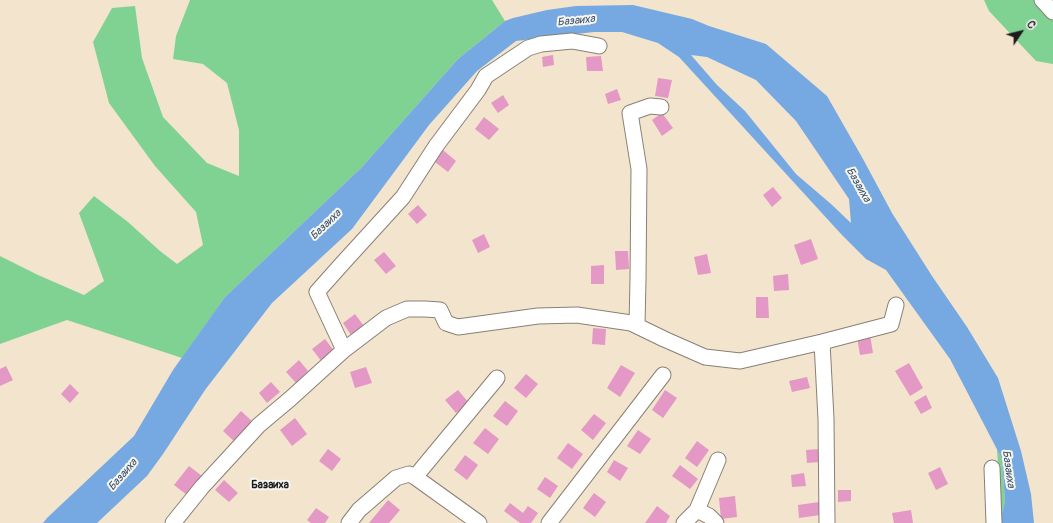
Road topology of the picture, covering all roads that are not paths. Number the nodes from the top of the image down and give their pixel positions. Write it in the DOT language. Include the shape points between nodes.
graph roads {
  1 [pos="1042,0"];
  2 [pos="1053,12"];
  3 [pos="599,46"];
  4 [pos="662,107"];
  5 [pos="896,305"];
  6 [pos="637,325"];
  7 [pos="822,342"];
  8 [pos="344,350"];
  9 [pos="663,375"];
  10 [pos="497,378"];
  11 [pos="718,460"];
  12 [pos="992,468"];
  13 [pos="415,477"];
  14 [pos="697,510"];
  15 [pos="173,523"];
  16 [pos="349,523"];
  17 [pos="479,523"];
  18 [pos="549,523"];
  19 [pos="684,523"];
  20 [pos="716,523"];
  21 [pos="827,523"];
  22 [pos="994,523"];
  1 -- 2 [label="street"];
  3 -- 8 [label="street" via="572,41 541,44 528,48 486,76 436,146 404,197 317,292"];
  4 -- 6 [label="street" via="650,106 630,113 639,169"];
  5 -- 7 [label="street" via="891,324"];
  6 -- 7 [label="street" via="705,357 740,361"];
  6 -- 8 [label="street" via="577,315 538,316 458,327 446,323 440,310 407,309 386,318"];
  7 -- 21 [label="street"];
  8 -- 15 [label="street" via="259,425"];
  9 -- 18 [label="street"];
  10 -- 13 [label="street"];
  11 -- 14 [label="street"];
  12 -- 22 [label="street"];
  13 -- 16 [label="street" via="409,474 396,478 359,510"];
  13 -- 17 [label="street"];
  14 -- 19 [label="street"];
  14 -- 20 [label="street"];
}
